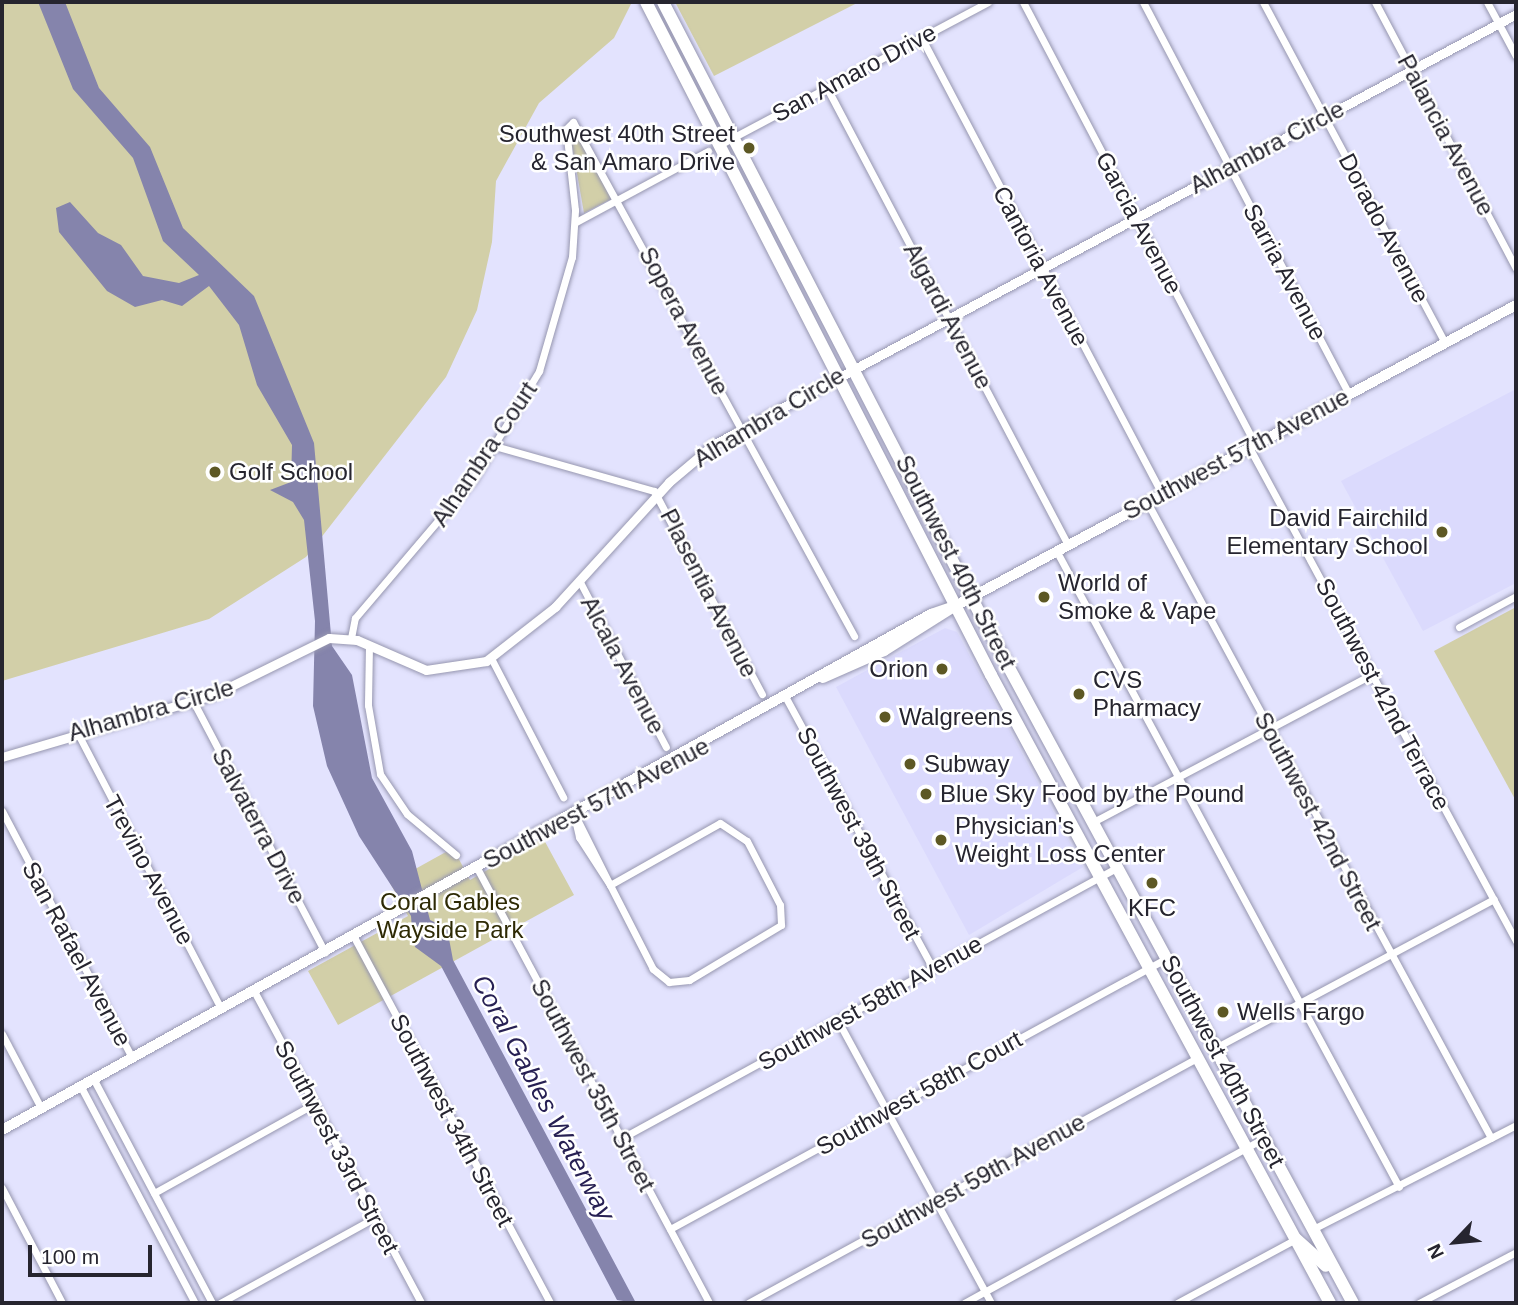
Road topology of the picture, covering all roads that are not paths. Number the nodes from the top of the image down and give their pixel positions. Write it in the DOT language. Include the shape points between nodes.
graph roads {
  1 [pos="646,2"];
  2 [pos="663,2"];
  3 [pos="988,2"];
  4 [pos="1023,2"];
  5 [pos="1143,2"];
  6 [pos="1264,2"];
  7 [pos="1375,2"];
  8 [pos="1488,2"];
  9 [pos="1516,14"];
  10 [pos="1499,23"];
  11 [pos="921,37"];
  12 [pos="1516,56"];
  13 [pos="1411,70"];
  14 [pos="827,88"];
  15 [pos="1324,116"];
  16 [pos="570,122"];
  17 [pos="735,136"];
  18 [pos="720,144"];
  19 [pos="708,152"];
  20 [pos="1230,167"];
  21 [pos="620,199"];
  22 [pos="1136,216"];
  23 [pos="576,222"];
  24 [pos="1042,267"];
  25 [pos="1516,268"];
  26 [pos="1516,305"];
  27 [pos="948,316"];
  28 [pos="1445,343"];
  29 [pos="855,366"];
  30 [pos="841,373"];
  31 [pos="1349,394"];
  32 [pos="741,429"];
  33 [pos="495,446"];
  34 [pos="1252,446"];
  35 [pos="1162,494"];
  36 [pos="658,496"];
  37 [pos="1147,502"];
  38 [pos="1068,545"];
  39 [pos="1056,552"];
  40 [pos="580,582"];
  41 [pos="1516,596"];
  42 [pos="972,597"];
  43 [pos="957,605"];
  44 [pos="1459,626"];
  45 [pos="854,636"];
  46 [pos="351,638"];
  47 [pos="369,645"];
  48 [pos="491,658"];
  49 [pos="1371,674"];
  50 [pos="762,694"];
  51 [pos="786,698"];
  52 [pos="193,701"];
  53 [pos="1268,729"];
  54 [pos="76,732"];
  55 [pos="666,747"];
  56 [pos="2,757"];
  57 [pos="1040,766"];
  58 [pos="1066,773"];
  59 [pos="1178,776"];
  60 [pos="1048,781"];
  61 [pos="1075,789"];
  62 [pos="563,797"];
  63 [pos="2,811"];
  64 [pos="575,815"];
  65 [pos="1093,822"];
  66 [pos="456,855"];
  67 [pos="1118,867"];
  68 [pos="477,868"];
  69 [pos="1100,877"];
  70 [pos="610,885"];
  71 [pos="1494,900"];
  72 [pos="354,937"];
  73 [pos="1516,941"];
  74 [pos="325,952"];
  75 [pos="1391,955"];
  76 [pos="1167,957"];
  77 [pos="1149,967"];
  78 [pos="933,969"];
  79 [pos="254,991"];
  80 [pos="1300,1003"];
  81 [pos="222,1009"];
  82 [pos="838,1021"];
  83 [pos="2,1034"];
  84 [pos="1215,1048"];
  85 [pos="132,1058"];
  86 [pos="1197,1058"];
  87 [pos="1225,1066"];
  88 [pos="94,1080"];
  89 [pos="81,1087"];
  90 [pos="314,1104"];
  91 [pos="41,1108"];
  92 [pos="887,1111"];
  93 [pos="1516,1125"];
  94 [pos="2,1130"];
  95 [pos="622,1138"];
  96 [pos="1265,1138"];
  97 [pos="1491,1138"];
  98 [pos="1247,1148"];
  99 [pos="1399,1187"];
  100 [pos="2,1188"];
  101 [pos="154,1193"];
  102 [pos="936,1202"];
  103 [pos="1278,1206"];
  104 [pos="374,1218"];
  105 [pos="670,1229"];
  106 [pos="1313,1230"];
  107 [pos="1296,1239"];
  108 [pos="1516,1252"];
  109 [pos="1336,1271"];
  110 [pos="985,1292"];
  111 [pos="62,1303"];
  112 [pos="195,1303"];
  113 [pos="212,1303"];
  114 [pos="220,1303"];
  115 [pos="421,1303"];
  116 [pos="550,1303"];
  117 [pos="709,1303"];
  118 [pos="748,1303"];
  119 [pos="964,1303"];
  120 [pos="990,1303"];
  121 [pos="1178,1303"];
  122 [pos="1331,1303"];
  123 [pos="1353,1303"];
  124 [pos="1419,1303"];
  1 -- 18 [label="main road, Southwest 40th Street"];
  2 -- 17 [label="main road, Southwest 40th Street"];
  3 -- 11 [label="street, San Amaro Drive"];
  4 -- 22 [label="street, Garcia Avenue"];
  5 -- 20 [label="street, Sarria Avenue"];
  6 -- 15 [label="street, Dorado Avenue"];
  7 -- 13 [label="street, Palancia Avenue"];
  8 -- 10 [label="street"];
  9 -- 10 [label="street, Alhambra Circle"];
  10 -- 12 [label="street"];
  10 -- 13 [label="street, Alhambra Circle"];
  11 -- 14 [label="street, San Amaro Drive"];
  11 -- 24 [label="street, Cantoria Avenue"];
  13 -- 15 [label="street, Alhambra Circle"];
  13 -- 25 [label="street, Palancia Avenue"];
  14 -- 17 [label="street, San Amaro Drive"];
  14 -- 27 [label="street, Algardi Avenue"];
  15 -- 20 [label="street, Alhambra Circle"];
  15 -- 28 [label="street, Dorado Avenue"];
  16 -- 21 [label="street, Sopera Avenue" via="583,132"];
  16 -- 23 [label="street, Alhambra Court"];
  17 -- 18 [label="street, San Amaro Drive"];
  17 -- 29 [label="main road, Southwest 40th Street"];
  18 -- 30 [label="main road, Southwest 40th Street"];
  19 -- 21 [label="street"];
  20 -- 22 [label="street, Alhambra Circle"];
  20 -- 31 [label="street, Sarria Avenue"];
  21 -- 23 [label="street"];
  21 -- 32 [label="street, Sopera Avenue"];
  22 -- 24 [label="street, Alhambra Circle"];
  22 -- 34 [label="street, Garcia Avenue"];
  23 -- 33 [label="street, Alhambra Court" via="569,277 550,343"];
  24 -- 27 [label="street, Alhambra Circle"];
  24 -- 35 [label="street, Cantoria Avenue"];
  26 -- 28 [label="main road, Southwest 57th Avenue"];
  27 -- 29 [label="street, Alhambra Circle"];
  27 -- 38 [label="street, Algardi Avenue"];
  28 -- 31 [label="main road, Southwest 57th Avenue"];
  29 -- 30 [label="street, Alhambra Circle"];
  29 -- 42 [label="main road, Southwest 40th Street"];
  30 -- 32 [label="street, Alhambra Circle"];
  30 -- 43 [label="main road, Southwest 40th Street"];
  31 -- 34 [label="main road, Southwest 57th Avenue"];
  32 -- 36 [label="street, Alhambra Circle" via="707,449"];
  32 -- 45 [label="street, Sopera Avenue"];
  33 -- 36 [label="street, Plasentia Avenue" via="650,487"];
  33 -- 46 [label="street, Alhambra Court" via="452,507 355,618"];
  34 -- 35 [label="main road, Southwest 57th Avenue"];
  34 -- 49 [label="street, Southwest 42nd Terrace"];
  35 -- 37 [label="main road, Southwest 57th Avenue"];
  36 -- 40 [label="street, Alhambra Circle"];
  36 -- 50 [label="street, Plasentia Avenue"];
  37 -- 38 [label="main road, Southwest 57th Avenue"];
  37 -- 53 [label="street, Southwest 42nd Street"];
  38 -- 39 [label="main road, Southwest 57th Avenue"];
  39 -- 42 [label="main road, Southwest 57th Avenue"];
  39 -- 59 [label="street"];
  40 -- 48 [label="street, Alhambra Circle"];
  40 -- 55 [label="street, Alcala Avenue"];
  41 -- 44 [label="street"];
  42 -- 43 [label="main road, Southwest 57th Avenue"];
  42 -- 58 [label="main road, Southwest 40th Street"];
  43 -- 51 [label="main road, Southwest 57th Avenue"];
  43 -- 57 [label="main road, Southwest 40th Street"];
  46 -- 47 [label="street, Alhambra Circle"];
  46 -- 52 [label="street, Alhambra Circle" via="313,643 249,680"];
  47 -- 48 [label="street, Alhambra Circle" via="426,670"];
  47 -- 66 [label="street" via="368,705 380,774 407,814"];
  48 -- 62 [label="street"];
  49 -- 53 [label="street"];
  49 -- 71 [label="street, Southwest 42nd Terrace"];
  51 -- 64 [label="main road, Southwest 57th Avenue"];
  51 -- 78 [label="street, Southwest 39th Street"];
  52 -- 54 [label="street, Alhambra Circle"];
  52 -- 74 [label="street, Salvaterra Drive"];
  53 -- 59 [label="street"];
  53 -- 75 [label="street, Southwest 42nd Street"];
  54 -- 56 [label="street, Alhambra Circle"];
  54 -- 81 [label="street, Trevino Avenue"];
  57 -- 58 [label="main road"];
  57 -- 60 [label="main road, Southwest 40th Street"];
  58 -- 61 [label="main road, Southwest 40th Street"];
  59 -- 65 [label="street"];
  59 -- 80 [label="street"];
  60 -- 61 [label="main road"];
  60 -- 69 [label="main road, Southwest 40th Street"];
  61 -- 65 [label="main road, Southwest 40th Street"];
  63 -- 85 [label="street, San Rafael Avenue"];
  64 -- 68 [label="main road, Southwest 57th Avenue"];
  64 -- 70 [label="street" via="585,848"];
  65 -- 67 [label="main road, Southwest 40th Street"];
  67 -- 69 [label="street, Southwest 58th Avenue"];
  67 -- 76 [label="main road, Southwest 40th Street"];
  68 -- 72 [label="main road, Southwest 57th Avenue"];
  68 -- 95 [label="street, Southwest 35th Street"];
  69 -- 77 [label="main road, Southwest 40th Street"];
  69 -- 78 [label="street, Southwest 58th Avenue"];
  70 -- 70 [label="street" via="653,969 669,982 689,980 769,936 782,921 752,851 729,824 704,828"];
  71 -- 73 [label="street, Southwest 42nd Terrace"];
  71 -- 75 [label="street"];
  72 -- 74 [label="main road, Southwest 57th Avenue"];
  72 -- 116 [label="street, Southwest 34th Street"];
  74 -- 79 [label="main road, Southwest 57th Avenue"];
  75 -- 80 [label="street"];
  75 -- 97 [label="street, Southwest 42nd Street"];
  76 -- 77 [label="street, Southwest 58th Court"];
  76 -- 84 [label="main road, Southwest 40th Street"];
  77 -- 86 [label="main road, Southwest 40th Street"];
  77 -- 92 [label="street, Southwest 58th Court"];
  78 -- 82 [label="street, Southwest 58th Avenue"];
  79 -- 81 [label="main road, Southwest 57th Avenue"];
  79 -- 90 [label="street, Southwest 33rd Street"];
  80 -- 84 [label="street"];
  80 -- 99 [label="street"];
  81 -- 85 [label="main road, Southwest 57th Avenue"];
  82 -- 92 [label="street"];
  82 -- 95 [label="street, Southwest 58th Avenue"];
  83 -- 91 [label="street"];
  84 -- 87 [label="main road, Southwest 40th Street"];
  85 -- 88 [label="main road, Southwest 57th Avenue"];
  86 -- 87 [label="main road"];
  86 -- 98 [label="main road, Southwest 40th Street"];
  86 -- 102 [label="street, Southwest 59th Avenue"];
  87 -- 96 [label="main road, Southwest 40th Street"];
  88 -- 89 [label="main road, Southwest 57th Avenue"];
  88 -- 101 [label="street"];
  89 -- 91 [label="main road, Southwest 57th Avenue"];
  89 -- 112 [label="street"];
  90 -- 101 [label="street"];
  90 -- 104 [label="street, Southwest 33rd Street"];
  91 -- 94 [label="main road, Southwest 57th Avenue"];
  92 -- 102 [label="street"];
  92 -- 105 [label="street, Southwest 58th Court"];
  93 -- 97 [label="street"];
  95 -- 105 [label="street, Southwest 35th Street"];
  96 -- 98 [label="street"];
  96 -- 106 [label="main road, Southwest 40th Street"];
  97 -- 99 [label="street"];
  98 -- 103 [label="main road, Southwest 40th Street"];
  98 -- 110 [label="street"];
  99 -- 106 [label="street"];
  100 -- 111 [label="street"];
  101 -- 113 [label="street"];
  102 -- 110 [label="street"];
  102 -- 118 [label="street, Southwest 59th Avenue"];
  103 -- 106 [label="main road"];
  103 -- 107 [label="main road, Southwest 40th Street"];
  104 -- 114 [label="street"];
  104 -- 115 [label="street, Southwest 33rd Street"];
  105 -- 117 [label="street, Southwest 35th Street"];
  106 -- 109 [label="main road, Southwest 40th Street"];
  107 -- 109 [label="main road"];
  107 -- 121 [label="street"];
  107 -- 122 [label="main road, Southwest 40th Street"];
  108 -- 124 [label="street"];
  109 -- 123 [label="main road, Southwest 40th Street"];
  110 -- 119 [label="street"];
  110 -- 120 [label="street"];
}
